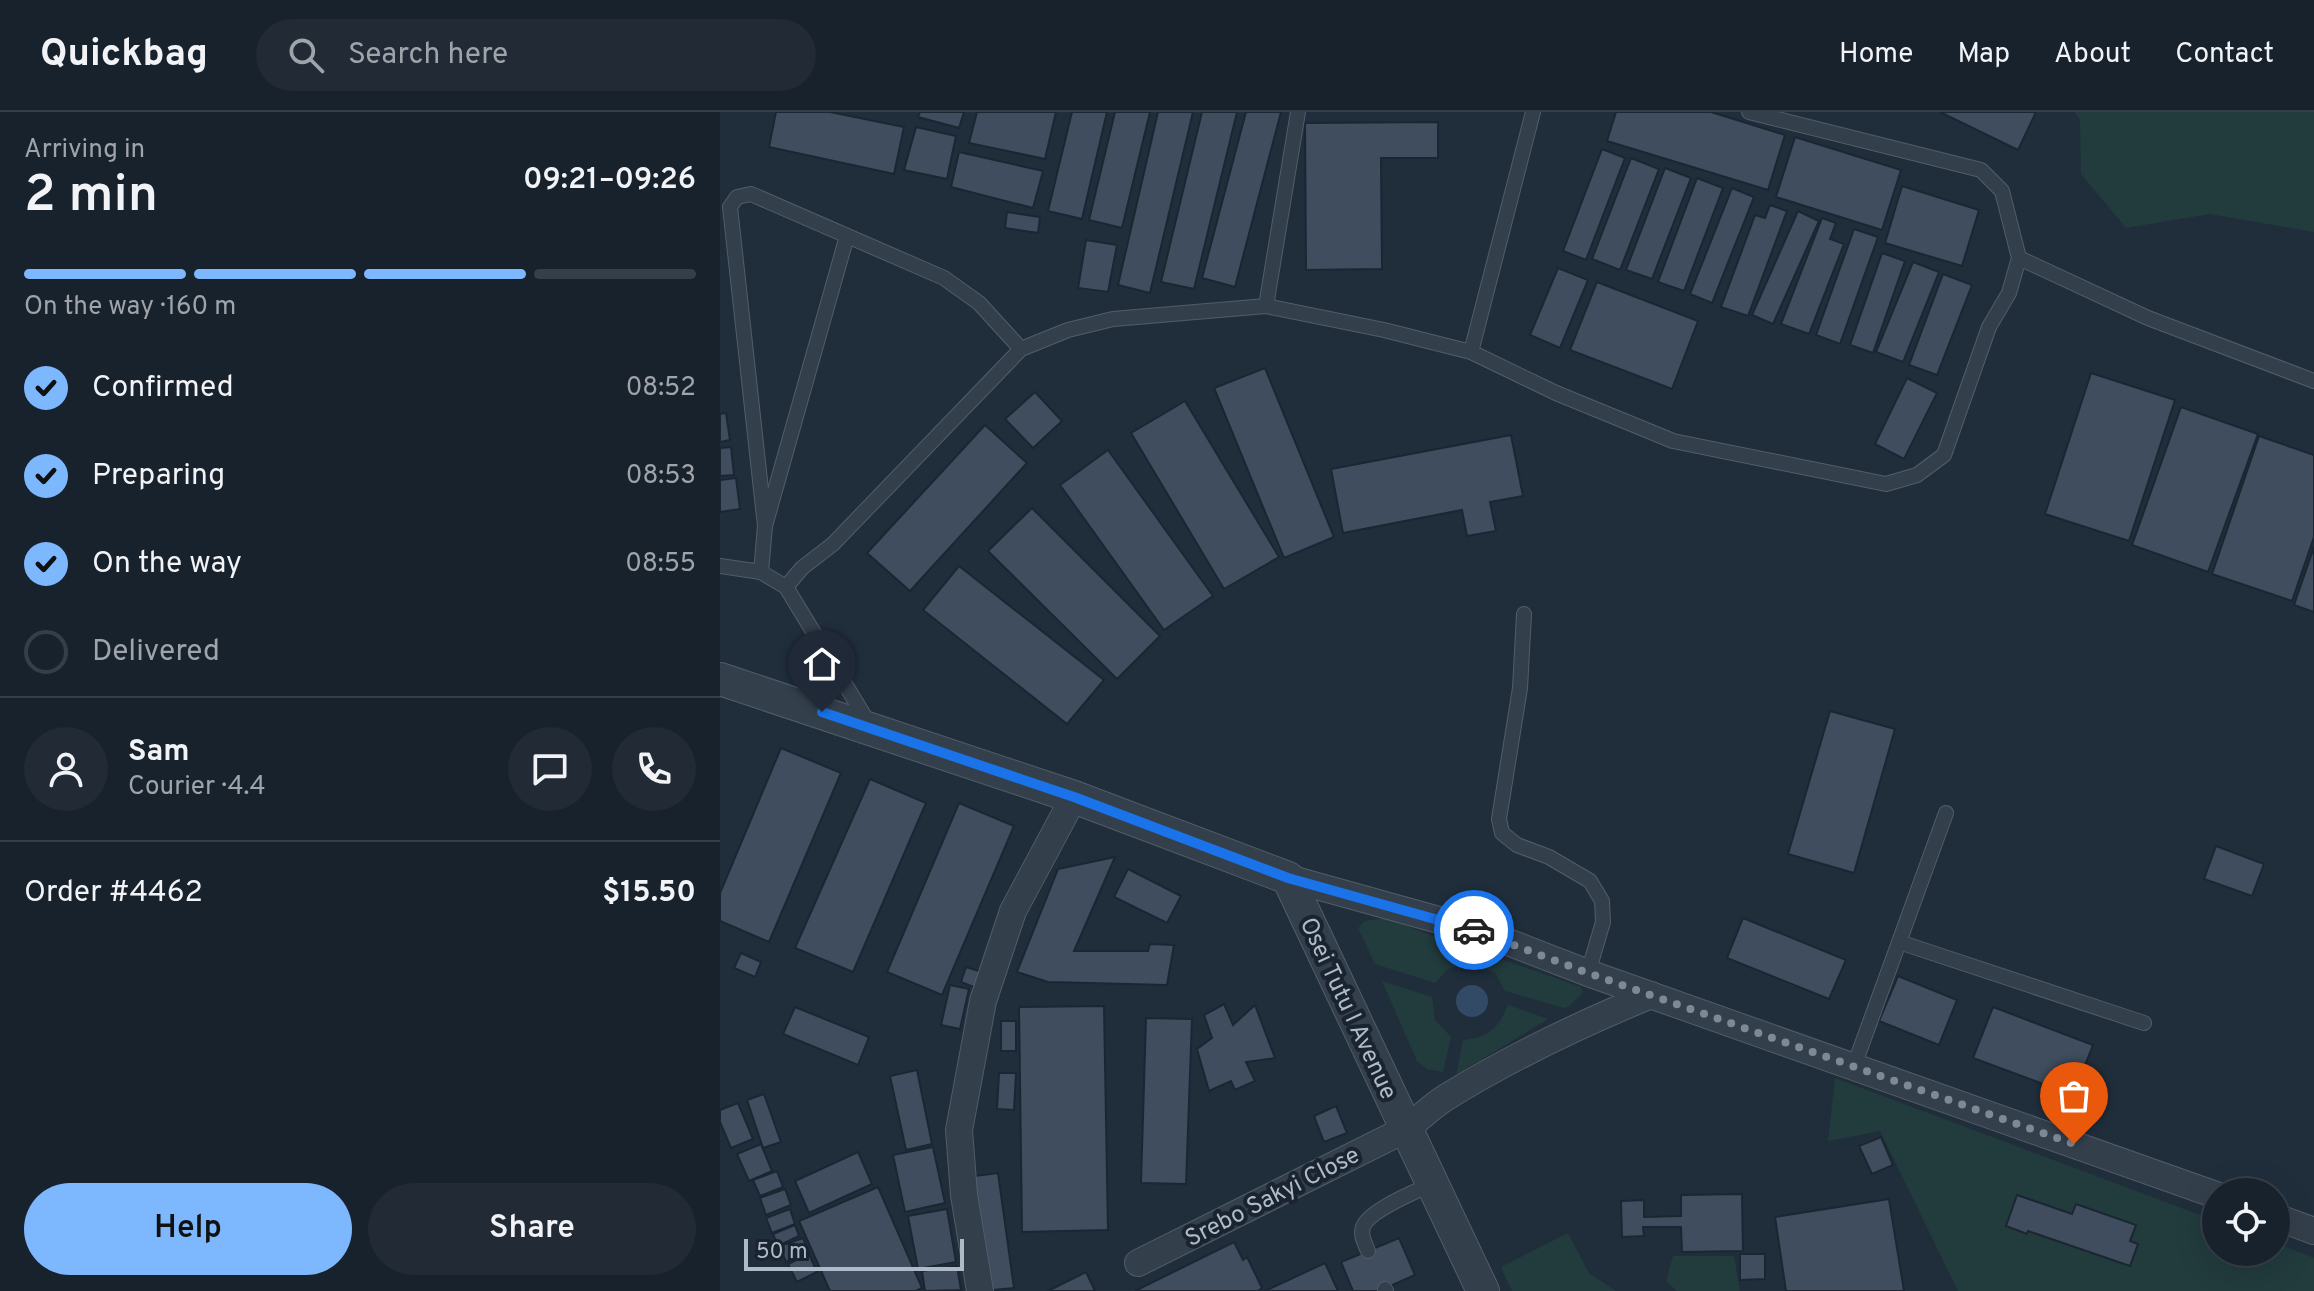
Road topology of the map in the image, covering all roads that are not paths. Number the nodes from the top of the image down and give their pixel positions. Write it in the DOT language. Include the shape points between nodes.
graph roads {
  1 [pos="1298,112"];
  2 [pos="1533,112"];
  3 [pos="1749,112"];
  4 [pos="847,236"];
  5 [pos="2019,258"];
  6 [pos="1266,306"];
  7 [pos="1021,349"];
  8 [pos="1471,352"];
  9 [pos="2314,381"];
  10 [pos="765,526"];
  11 [pos="720,566"];
  12 [pos="761,572"];
  13 [pos="786,587"];
  14 [pos="1524,614"];
  15 [pos="720,679"];
  16 [pos="872,729"];
  17 [pos="1074,797"];
  18 [pos="1946,813"];
  19 [pos="1288,878"];
  20 [pos="1899,942"];
  21 [pos="1588,973"];
  22 [pos="1651,995"];
  23 [pos="2144,1023"];
  24 [pos="1854,1066"];
  25 [pos="1406,1129"];
  26 [pos="1432,1184"];
  27 [pos="2202,1190"];
  28 [pos="2290,1222"];
  29 [pos="2314,1231"];
  30 [pos="1368,1251"];
  31 [pos="1138,1263"];
  32 [pos="980,1291"];
  33 [pos="1483,1291"];
  1 -- 6 [label="lane"];
  2 -- 8 [label="lane"];
  3 -- 5 [label="lane" via="1981,170 2002,191"];
  4 -- 7 [label="lane" via="962,289"];
  4 -- 10 [label="lane"];
  4 -- 10 [label="lane" via="751,194 737,197 730,207"];
  5 -- 8 [label="lane" via="1944,455 1917,475 1886,484 1673,441"];
  5 -- 9 [label="lane" via="2148,318"];
  6 -- 7 [label="lane" via="1113,319"];
  6 -- 8 [label="lane"];
  7 -- 13 [label="lane"];
  10 -- 12 [label="lane"];
  11 -- 12 [label="lane"];
  12 -- 13 [label="lane"];
  13 -- 16 [label="lane"];
  14 -- 21 [label="lane" via="1520,688 1499,819 1502,833 1517,845 1590,881 1602,901 1603,922"];
  15 -- 16 [label="street"];
  16 -- 17 [label="street"];
  17 -- 19 [label="street"];
  17 -- 32 [label="street" via="1013,911 981,1015 959,1130"];
  18 -- 20 [label="lane"];
  19 -- 21 [label="street" via="1482,932"];
  19 -- 25 [label="street, Osei Tutu I Avenue"];
  20 -- 23 [label="lane"];
  20 -- 24 [label="lane"];
  21 -- 22 [label="street"];
  22 -- 24 [label="street"];
  22 -- 25 [label="street, Srebo Sakyi Close" via="1498,1069 1443,1100"];
  24 -- 27 [label="street"];
  25 -- 26 [label="street, Osei Tutu I Avenue"];
  25 -- 31 [label="street, Srebo Sakyi Close"];
  26 -- 30 [label="lane" via="1371,1215 1362,1235"];
  26 -- 33 [label="street, Osei Tutu I Avenue"];
  28 -- 29 [label="street"];
}
